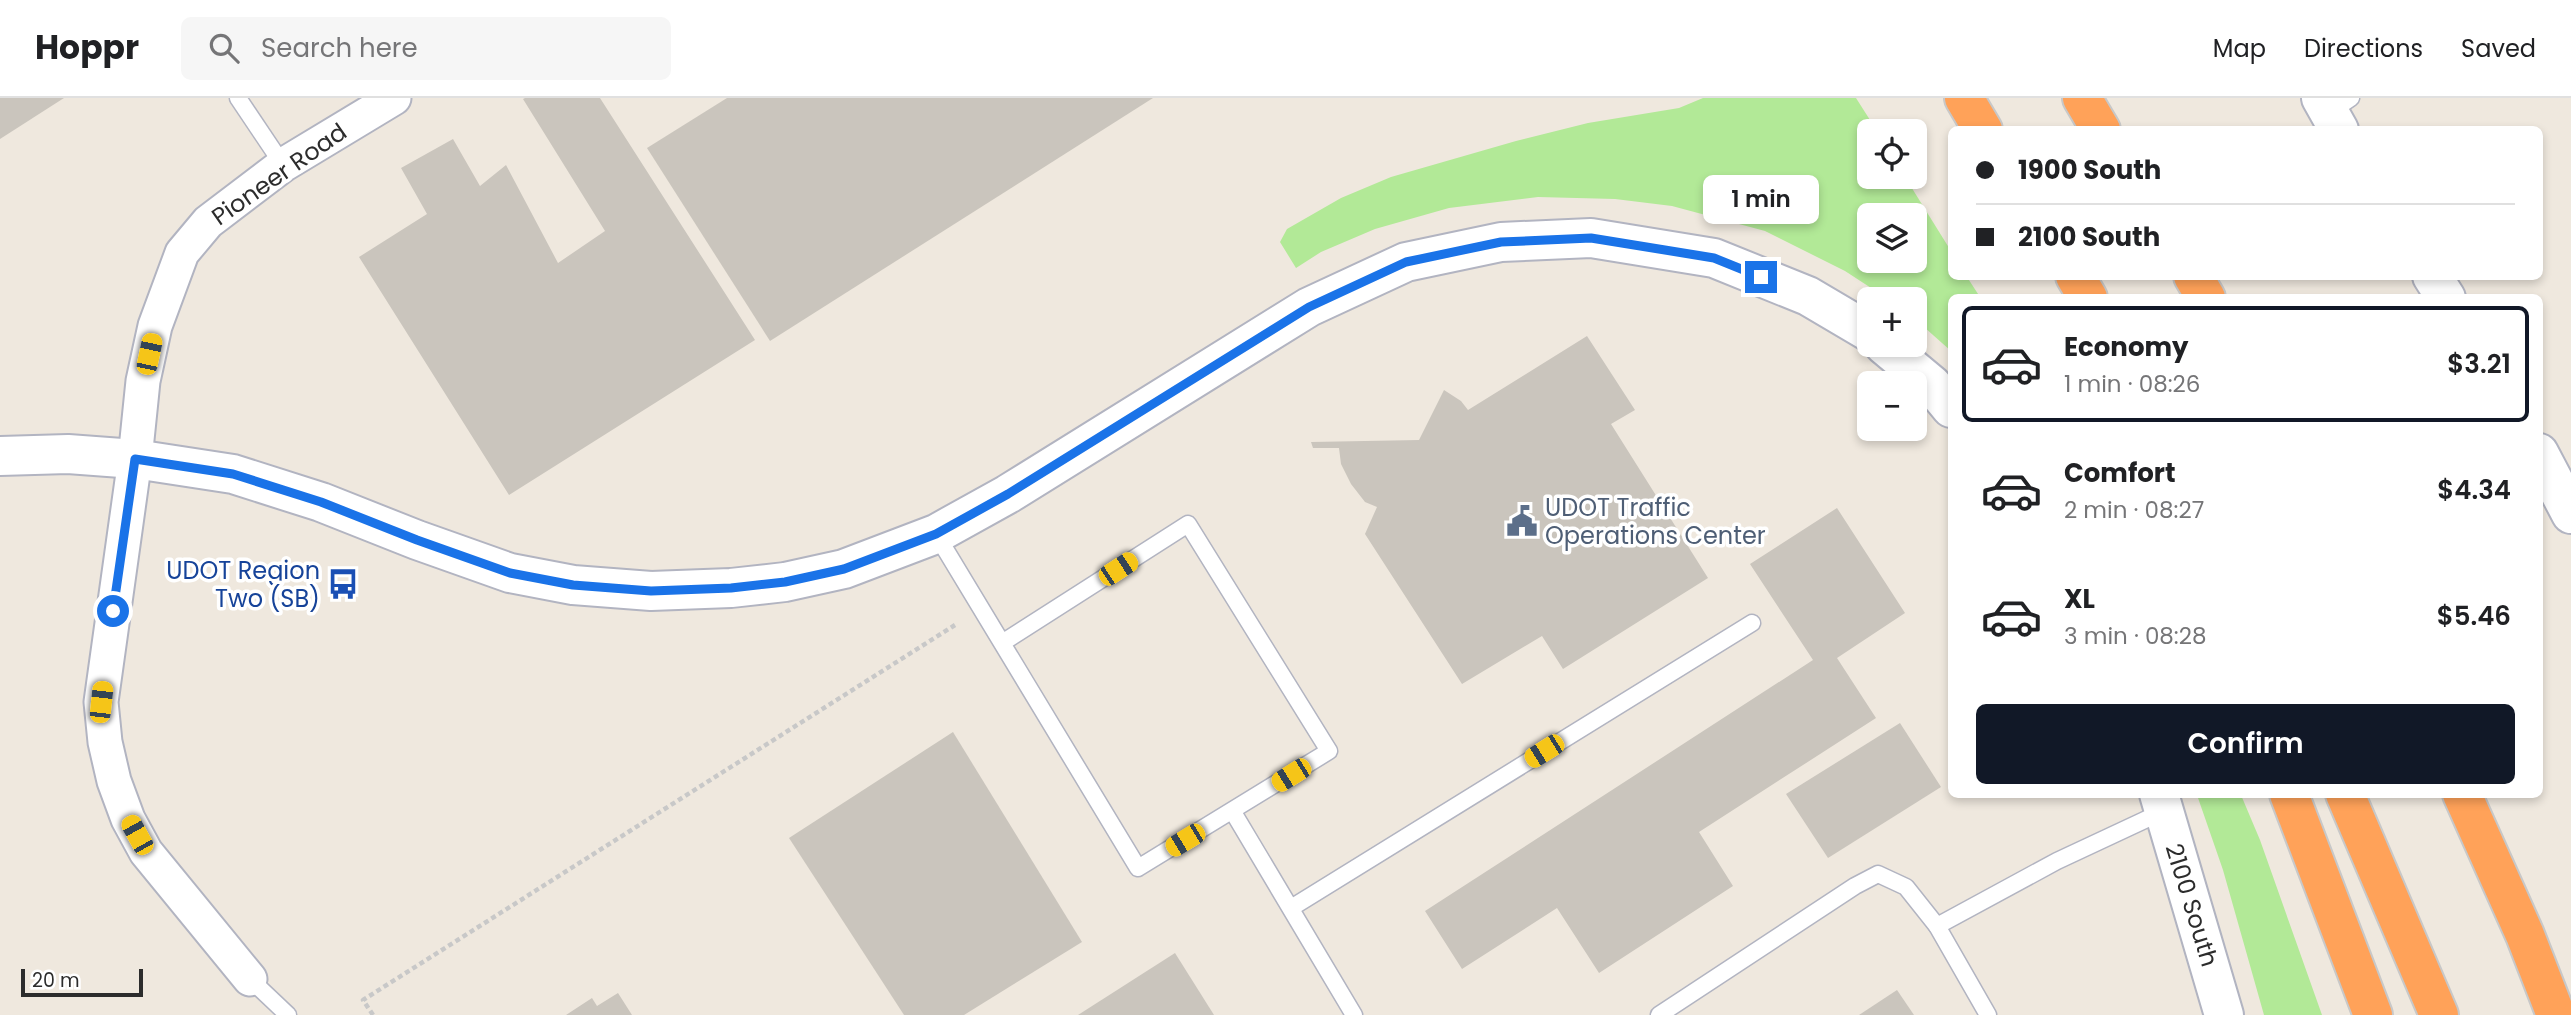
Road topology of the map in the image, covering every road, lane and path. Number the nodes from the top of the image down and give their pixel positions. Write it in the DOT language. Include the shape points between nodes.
graph roads {
  1 [pos="238,98"];
  2 [pos="394,98"];
  3 [pos="1958,98"];
  4 [pos="1964,98"];
  5 [pos="2081,98"];
  6 [pos="1974,126"];
  7 [pos="1981,126"];
  8 [pos="2098,126"];
  9 [pos="283,165"];
  10 [pos="1857,325"];
  11 [pos="1898,357"];
  12 [pos="1948,404"];
  13 [pos="0,456"];
  14 [pos="135,459"];
  15 [pos="2543,461"];
  16 [pos="2571,514"];
  17 [pos="936,534"];
  18 [pos="1752,623"];
  19 [pos="955,625"];
  20 [pos="1002,643"];
  21 [pos="2291,798"];
  22 [pos="2347,798"];
  23 [pos="2464,798"];
  24 [pos="2161,803"];
  25 [pos="1233,812"];
  26 [pos="1291,908"];
  27 [pos="1937,926"];
  28 [pos="2525,935"];
  29 [pos="250,979"];
  30 [pos="288,1015"];
  31 [pos="373,1015"];
  32 [pos="1354,1015"];
  33 [pos="1659,1015"];
  34 [pos="1988,1015"];
  35 [pos="2224,1015"];
  36 [pos="2373,1015"];
  37 [pos="2439,1015"];
  38 [pos="2556,1015"];
  39 [pos="2564,1015"];
  1 -- 9 [label="lane"];
  2 -- 9 [label="street, Pioneer Road"];
  3 -- 6 [label="highway"];
  4 -- 7 [label="highway"];
  5 -- 8 [label="highway"];
  9 -- 14 [label="street, Pioneer Road" via="208,222 182,253 155,327 143,381"];
  10 -- 17 [label="main road" via="1808,296 1714,258 1591,238 1501,242 1406,262 1309,307"];
  11 -- 12 [label="main road"];
  13 -- 14 [label="main road" via="68,454"];
  14 -- 17 [label="main road" via="233,474 510,573 573,585 651,591 785,582 844,569"];
  14 -- 29 [label="street, Pioneer Road" via="101,702 105,742 128,819 146,852"];
  15 -- 16 [label="main road"];
  17 -- 20 [label="lane"];
  18 -- 26 [label="lane"];
  19 -- 31 [label="path" via="363,1000"];
  20 -- 25 [label="lane" via="1138,868"];
  20 -- 25 [label="lane" via="1188,524 1329,751"];
  21 -- 36 [label="highway"];
  22 -- 37 [label="highway"];
  23 -- 28 [label="highway"];
  24 -- 27 [label="lane"];
  24 -- 35 [label="main road, 2100 South"];
  25 -- 26 [label="lane"];
  26 -- 32 [label="lane"];
  27 -- 33 [label="lane" via="1906,887 1878,874"];
  27 -- 34 [label="lane"];
  28 -- 38 [label="highway"];
  28 -- 39 [label="highway"];
  29 -- 30 [label="lane"];
}
